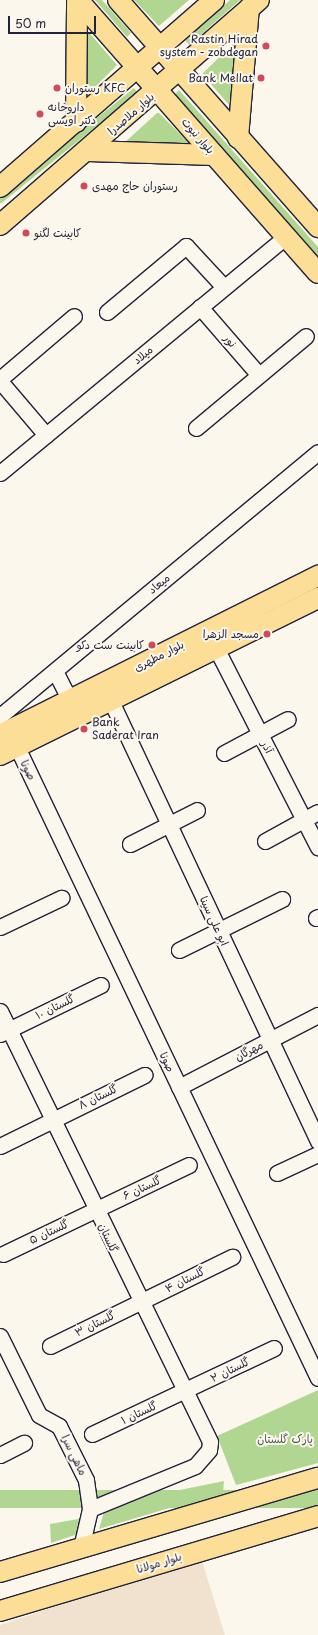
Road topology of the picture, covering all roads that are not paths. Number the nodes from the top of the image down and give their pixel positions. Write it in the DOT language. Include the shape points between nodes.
graph roads {
  1 [pos="77,0"];
  2 [pos="118,0"];
  3 [pos="214,0"];
  4 [pos="254,4"];
  5 [pos="144,29"];
  6 [pos="159,47"];
  7 [pos="123,50"];
  8 [pos="137,67"];
  9 [pos="185,77"];
  10 [pos="163,97"];
  11 [pos="76,122"];
  12 [pos="238,138"];
  13 [pos="88,151"];
  14 [pos="214,155"];
  15 [pos="0,187"];
  16 [pos="315,217"];
  17 [pos="0,225"];
  18 [pos="286,236"];
  19 [pos="318,273"];
  20 [pos="224,287"];
  21 [pos="200,307"];
  22 [pos="107,312"];
  23 [pos="74,316"];
  24 [pos="306,336"];
  25 [pos="259,375"];
  26 [pos="0,380"];
  27 [pos="196,428"];
  28 [pos="46,435"];
  29 [pos="318,452"];
  30 [pos="0,473"];
  31 [pos="318,576"];
  32 [pos="318,598"];
  33 [pos="216,648"];
  34 [pos="55,671"];
  35 [pos="110,700"];
  36 [pos="70,701"];
  37 [pos="0,716"];
  38 [pos="288,719"];
  39 [pos="261,734"];
  40 [pos="0,735"];
  41 [pos="8,751"];
  42 [pos="224,753"];
  43 [pos="197,810"];
  44 [pos="318,812"];
  45 [pos="304,820"];
  46 [pos="169,824"];
  47 [pos="265,841"];
  48 [pos="130,844"];
  49 [pos="318,846"];
  50 [pos="61,898"];
  51 [pos="282,899"];
  52 [pos="0,927"];
  53 [pos="218,930"];
  54 [pos="179,950"];
  55 [pos="102,984"];
  56 [pos="0,1011"];
  57 [pos="318,1015"];
  58 [pos="5,1032"];
  59 [pos="270,1040"];
  60 [pos="144,1075"];
  61 [pos="179,1087"];
  62 [pos="52,1120"];
  63 [pos="318,1142"];
  64 [pos="0,1146"];
  65 [pos="318,1154"];
  66 [pos="189,1166"];
  67 [pos="277,1174"];
  68 [pos="95,1210"];
  69 [pos="3,1254"];
  70 [pos="232,1257"];
  71 [pos="139,1302"];
  72 [pos="0,1336"];
  73 [pos="50,1346"];
  74 [pos="274,1348"];
  75 [pos="318,1378"];
  76 [pos="186,1391"];
  77 [pos="92,1434"];
  78 [pos="24,1443"];
  79 [pos="0,1455"];
  80 [pos="318,1478"];
  81 [pos="90,1509"];
  82 [pos="318,1516"];
  83 [pos="82,1545"];
  84 [pos="0,1572"];
  85 [pos="0,1611"];
  1 -- 7 [label="main road, بلوار نبوت"];
  1 -- 11 [label="main road"];
  2 -- 5 [label="main road"];
  3 -- 6 [label="main road"];
  4 -- 9 [label="main road, بلوار ملاصدرا"];
  4 -- 12 [label="main road"];
  5 -- 6 [label="main road"];
  5 -- 7 [label="main road" via="146,40 143,47 137,52"];
  6 -- 8 [label="main road"];
  6 -- 9 [label="main road"];
  7 -- 8 [label="main road, بلوار نبوت"];
  8 -- 10 [label="main road, بلوار نبوت"];
  8 -- 11 [label="main road"];
  9 -- 10 [label="main road, بلوار ملاصدرا"];
  9 -- 12 [label="main road"];
  10 -- 13 [label="main road, بلوار ملاصدرا"];
  10 -- 14 [label="main road, بلوار نبوت"];
  11 -- 15 [label="main road"];
  12 -- 16 [label="main road"];
  13 -- 14 [label="main road"];
  13 -- 17 [label="main road, بلوار ملاصدرا"];
  14 -- 18 [label="main road, بلوار نبوت"];
  18 -- 19 [label="main road, بلوار نبوت"];
  18 -- 20 [label="street, میلاد"];
  20 -- 21 [label="street, میلاد"];
  20 -- 22 [label="street" via="186,246"];
  21 -- 25 [label="street, نور"];
  21 -- 28 [label="street, میلاد"];
  23 -- 26 [label="street"];
  24 -- 25 [label="street"];
  25 -- 27 [label="street"];
  26 -- 28 [label="street"];
  28 -- 30 [label="street, میلاد"];
  29 -- 34 [label="street, میعاد"];
  31 -- 36 [label="main road, بلوار مطهری"];
  32 -- 33 [label="main road, بلوار مطهری"];
  33 -- 35 [label="main road, بلوار مطهری"];
  33 -- 39 [label="street, آذر"];
  34 -- 36 [label="street"];
  34 -- 37 [label="street, میعاد"];
  35 -- 41 [label="main road, بلوار مطهری"];
  35 -- 46 [label="street, ابو علی سینا"];
  36 -- 40 [label="main road, بلوار مطهری"];
  38 -- 39 [label="street"];
  39 -- 42 [label="street"];
  39 -- 45 [label="street, آذر"];
  41 -- 61 [label="street, صونا"];
  43 -- 46 [label="street"];
  44 -- 45 [label="street"];
  45 -- 47 [label="street"];
  45 -- 49 [label="street, آذر"];
  46 -- 48 [label="street"];
  46 -- 53 [label="street, ابو علی سینا"];
  50 -- 52 [label="street"];
  51 -- 53 [label="street"];
  53 -- 54 [label="street"];
  53 -- 59 [label="street, ابو علی سینا"];
  55 -- 58 [label="street, گلستان ۱۰"];
  56 -- 58 [label="street, گلستان"];
  57 -- 59 [label="street, مهرگان"];
  58 -- 62 [label="street, گلستان"];
  59 -- 61 [label="street, مهرگان"];
  59 -- 63 [label="street, ابو علی سینا"];
  60 -- 62 [label="street, گلستان ۸"];
  61 -- 75 [label="street, صونا"];
  62 -- 64 [label="street, گلستان ۸"];
  62 -- 68 [label="street, گلستان"];
  65 -- 67 [label="street"];
  66 -- 68 [label="street, گلستان ۶"];
  68 -- 69 [label="street, گلستان ۵"];
  68 -- 71 [label="street, گلستان"];
  70 -- 71 [label="street, گلستان ۴"];
  71 -- 73 [label="street, گلستان ۳"];
  71 -- 76 [label="street, گلستان"];
  72 -- 81 [label="street, ماهی سرا" via="40,1415 62,1431 86,1480"];
  74 -- 76 [label="street, گلستان ۲"];
  76 -- 77 [label="street, گلستان ۱"];
  76 -- 81 [label="street, گلستان" via="210,1442 209,1450 199,1463"];
  78 -- 79 [label="street"];
  80 -- 83 [label="main road"];
  81 -- 83 [label="street, ماهی سرا"];
  82 -- 85 [label="main road, بلوار مولانا"];
  83 -- 84 [label="main road"];
}
